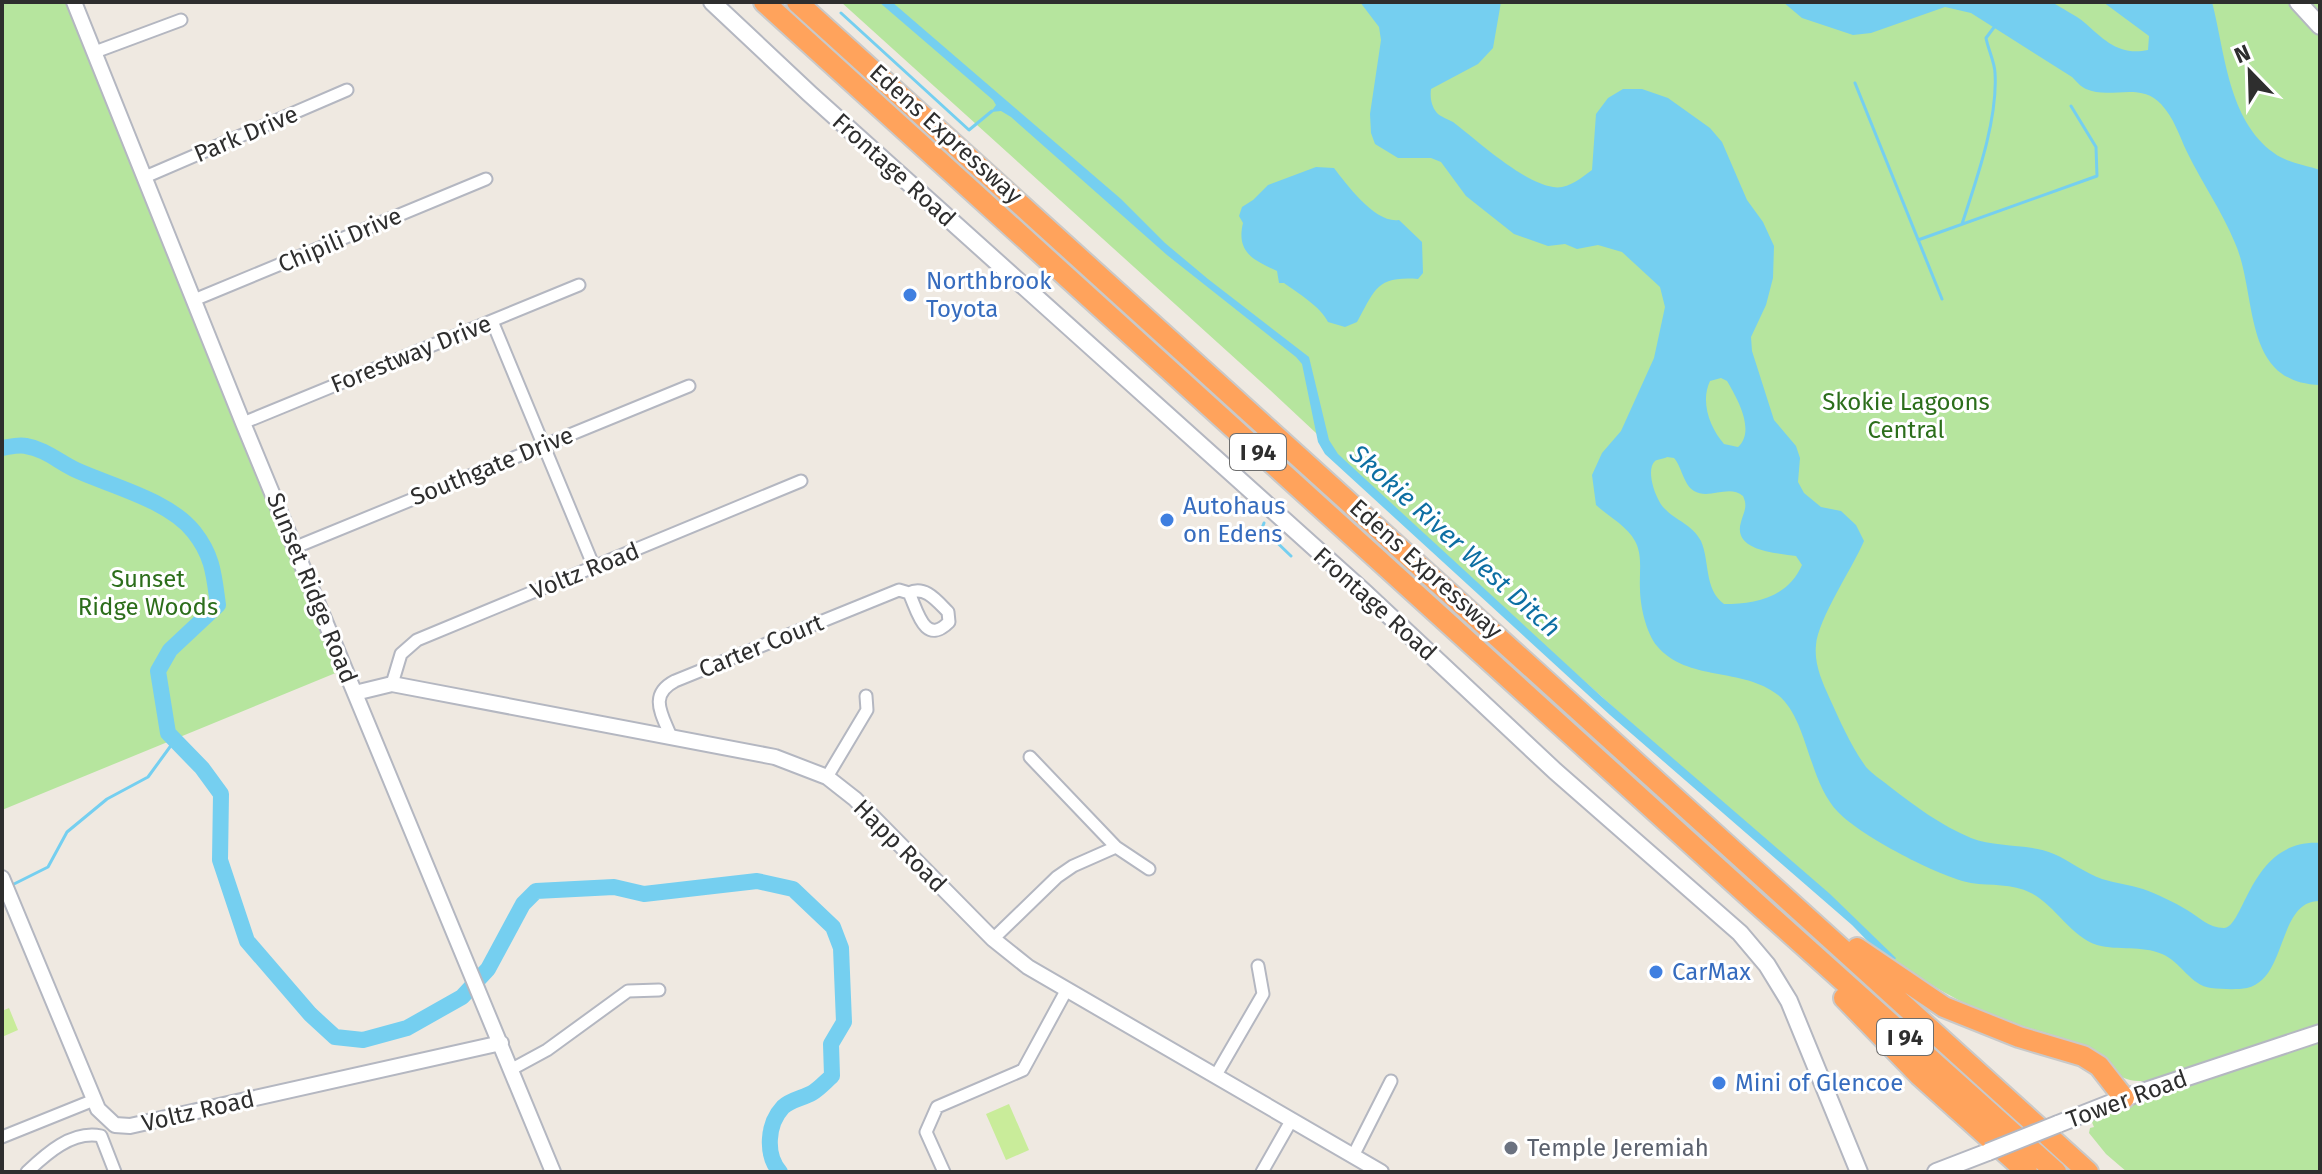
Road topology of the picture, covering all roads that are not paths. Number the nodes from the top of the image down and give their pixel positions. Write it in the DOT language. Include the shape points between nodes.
graph roads {
  1 [pos="74,2"];
  2 [pos="712,2"];
  3 [pos="764,2"];
  4 [pos="797,2"];
  5 [pos="2298,2"];
  6 [pos="181,20"];
  7 [pos="2320,26"];
  8 [pos="95,52"];
  9 [pos="347,90"];
  10 [pos="145,177"];
  11 [pos="486,179"];
  12 [pos="579,285"];
  13 [pos="194,300"];
  14 [pos="492,321"];
  15 [pos="689,386"];
  16 [pos="243,423"];
  17 [pos="544,445"];
  18 [pos="801,481"];
  19 [pos="296,547"];
  20 [pos="594,567"];
  21 [pos="909,593"];
  22 [pos="392,684"];
  23 [pos="355,693"];
  24 [pos="866,696"];
  25 [pos="671,737"];
  26 [pos="1030,757"];
  27 [pos="827,777"];
  28 [pos="1116,847"];
  29 [pos="1149,869"];
  30 [pos="2,878"];
  31 [pos="1771,885"];
  32 [pos="1754,901"];
  33 [pos="993,939"];
  34 [pos="1258,966"];
  35 [pos="659,990"];
  36 [pos="1066,991"];
  37 [pos="2320,1033"];
  38 [pos="501,1043"];
  39 [pos="512,1069"];
  40 [pos="1216,1075"];
  41 [pos="1391,1081"];
  42 [pos="2124,1098"];
  43 [pos="94,1100"];
  44 [pos="1291,1121"];
  45 [pos="111,1122"];
  46 [pos="101,1136"];
  47 [pos="2,1137"];
  48 [pos="1353,1156"];
  49 [pos="27,1172"];
  50 [pos="115,1172"];
  51 [pos="553,1172"];
  52 [pos="944,1172"];
  53 [pos="1262,1172"];
  54 [pos="1381,1172"];
  55 [pos="1859,1172"];
  56 [pos="1936,1172"];
  57 [pos="2027,1172"];
  58 [pos="2056,1172"];
  59 [pos="2088,1172"];
  1 -- 8 [label="street, Sunset Ridge Road"];
  2 -- 55 [label="main road, Frontage Road" via="1555,771 1740,933 1789,1001"];
  3 -- 32 [label="highway, Edens Expressway / I 94"];
  4 -- 31 [label="highway, Edens Expressway / I 94"];
  5 -- 7 [label="main road"];
  6 -- 8 [label="street"];
  8 -- 10 [label="street, Sunset Ridge Road"];
  9 -- 10 [label="street, Park Drive"];
  10 -- 13 [label="street, Sunset Ridge Road"];
  11 -- 13 [label="street, Chipili Drive"];
  12 -- 14 [label="street, Forestway Drive"];
  13 -- 16 [label="street, Sunset Ridge Road"];
  14 -- 16 [label="street, Forestway Drive"];
  14 -- 17 [label="street"];
  15 -- 17 [label="street, Southgate Drive"];
  16 -- 19 [label="street, Sunset Ridge Road"];
  17 -- 19 [label="street, Southgate Drive"];
  17 -- 20 [label="street"];
  18 -- 20 [label="street, Voltz Road"];
  19 -- 23 [label="street, Sunset Ridge Road"];
  20 -- 22 [label="street, Voltz Road" via="417,640 401,654"];
  21 -- 25 [label="street, Carter Court" via="899,590 662,687 659,703"];
  22 -- 23 [label="street, Happ Road"];
  22 -- 25 [label="street, Happ Road"];
  23 -- 38 [label="street, Sunset Ridge Road"];
  24 -- 27 [label="street" via="867,710"];
  25 -- 27 [label="street, Happ Road" via="775,757"];
  26 -- 28 [label="street"];
  27 -- 33 [label="street, Happ Road"];
  28 -- 29 [label="street"];
  28 -- 33 [label="street" via="1057,877"];
  30 -- 43 [label="street, Voltz Road"];
  31 -- 42 [label="highway" via="1944,1007 2083,1056 2099,1066"];
  31 -- 59 [label="highway, Edens Expressway / I 94"];
  32 -- 57 [label="highway" via="1919,1075"];
  32 -- 58 [label="highway, Edens Expressway / I 94"];
  33 -- 36 [label="street, Happ Road"];
  34 -- 40 [label="street" via="1263,994"];
  35 -- 39 [label="street" via="628,991"];
  36 -- 40 [label="street, Happ Road"];
  36 -- 52 [label="street" via="1023,1070 937,1107 926,1132"];
  37 -- 42 [label="main road, Tower Road"];
  38 -- 39 [label="street, Sunset Ridge Road"];
  38 -- 45 [label="street, Voltz Road" via="130,1126"];
  39 -- 51 [label="street, Sunset Ridge Road"];
  40 -- 44 [label="street, Happ Road"];
  41 -- 48 [label="street"];
  42 -- 56 [label="main road, Tower Road, bridge"];
  43 -- 45 [label="street, Voltz Road"];
  43 -- 47 [label="street"];
  44 -- 48 [label="street, Happ Road"];
  44 -- 53 [label="street"];
  45 -- 46 [label="street"];
  46 -- 49 [label="street" via="89,1134 60,1145"];
  46 -- 50 [label="street"];
  48 -- 54 [label="street, Happ Road"];
}
